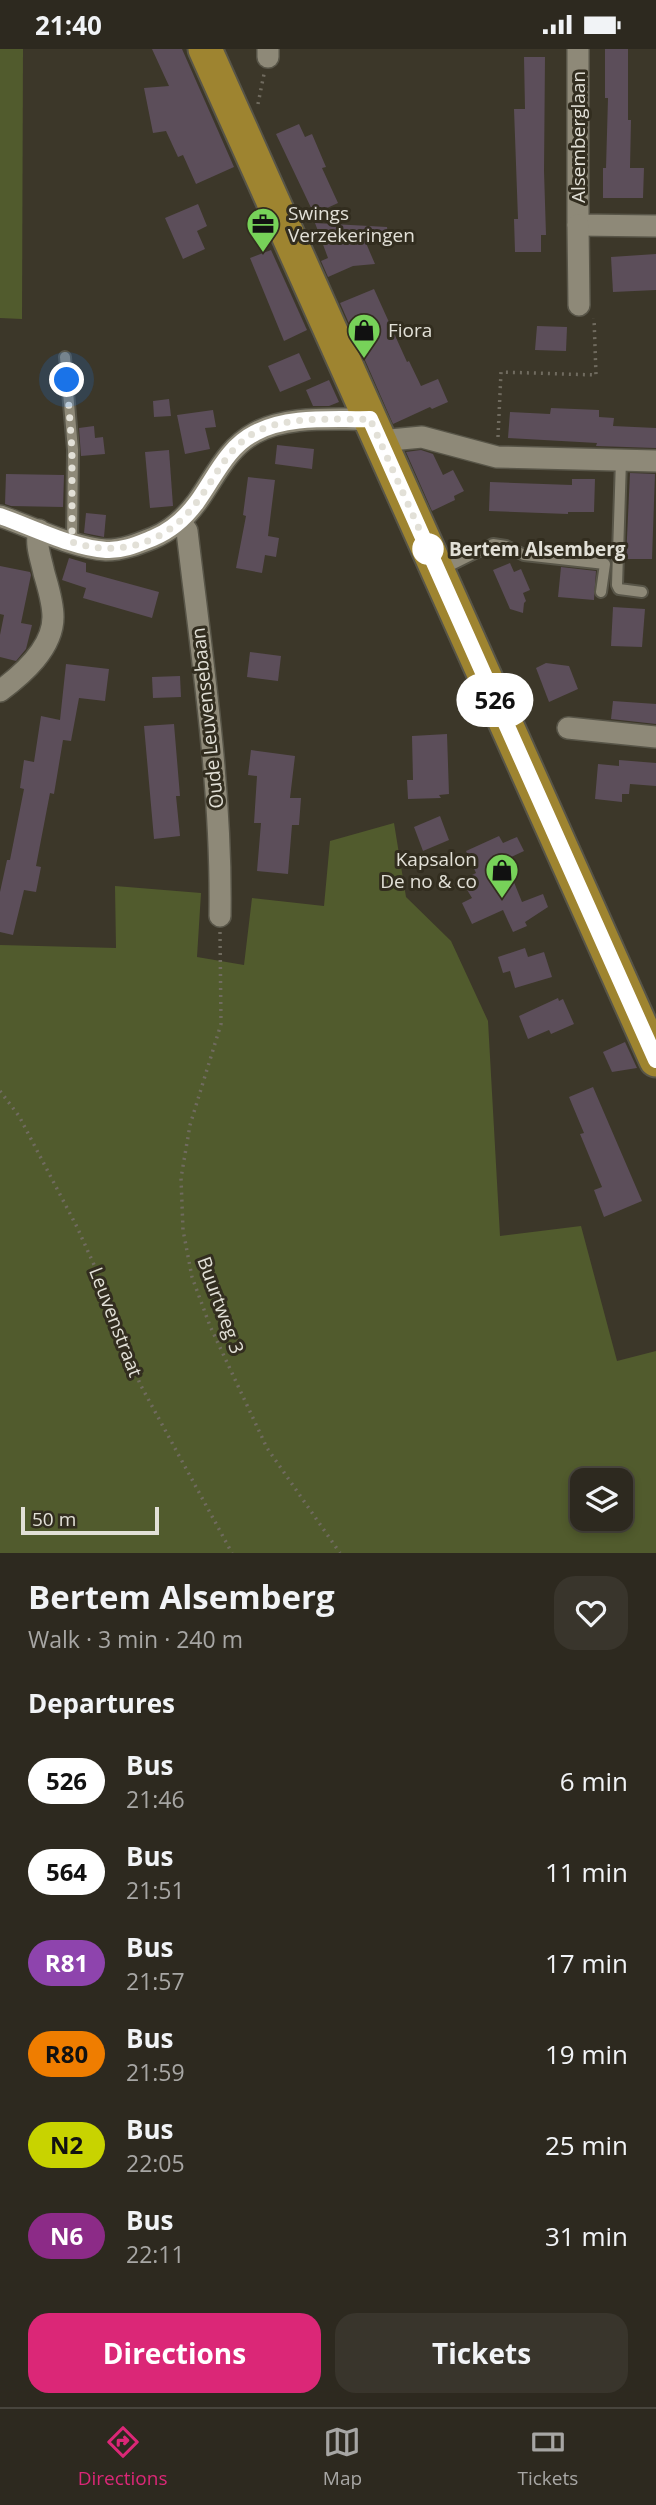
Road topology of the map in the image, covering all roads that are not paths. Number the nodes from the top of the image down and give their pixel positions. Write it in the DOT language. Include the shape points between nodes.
graph roads {
  1 [pos="205,49"];
  2 [pos="578,49"];
  3 [pos="578,225"];
  4 [pos="656,226"];
  5 [pos="579,305"];
  6 [pos="65,356"];
  7 [pos="375,430"];
  8 [pos="621,460"];
  9 [pos="656,461"];
  10 [pos="0,516"];
  11 [pos="180,521"];
  12 [pos="40,530"];
  13 [pos="72,542"];
  14 [pos="438,571"];
  15 [pos="601,592"];
  16 [pos="642,592"];
  17 [pos="0,691"];
  18 [pos="568,728"];
  19 [pos="656,737"];
  20 [pos="220,916"];
  21 [pos="656,1061"];
  1 -- 7 [label="main road"];
  2 -- 3 [label="street, Alsemberglaan"];
  3 -- 4 [label="street, Alsemberglaan"];
  3 -- 5 [label="street, Alsemberglaan"];
  6 -- 13 [label="lane"];
  7 -- 8 [label="street" via="497,457"];
  7 -- 11 [label="street" via="295,422 271,425 242,441 227,456"];
  7 -- 14 [label="main road"];
  8 -- 9 [label="street"];
  8 -- 16 [label="lane" via="617,585"];
  10 -- 12 [label="street"];
  11 -- 13 [label="street" via="161,535 123,548 106,550"];
  11 -- 20 [label="street, Oude Leuvensebaan" via="187,531 206,695 221,850"];
  12 -- 13 [label="street"];
  12 -- 17 [label="street" via="36,542 53,618 48,639 15,680"];
  14 -- 15 [label="lane" via="493,544 524,555 605,564"];
  14 -- 21 [label="main road"];
  18 -- 19 [label="street"];
}
